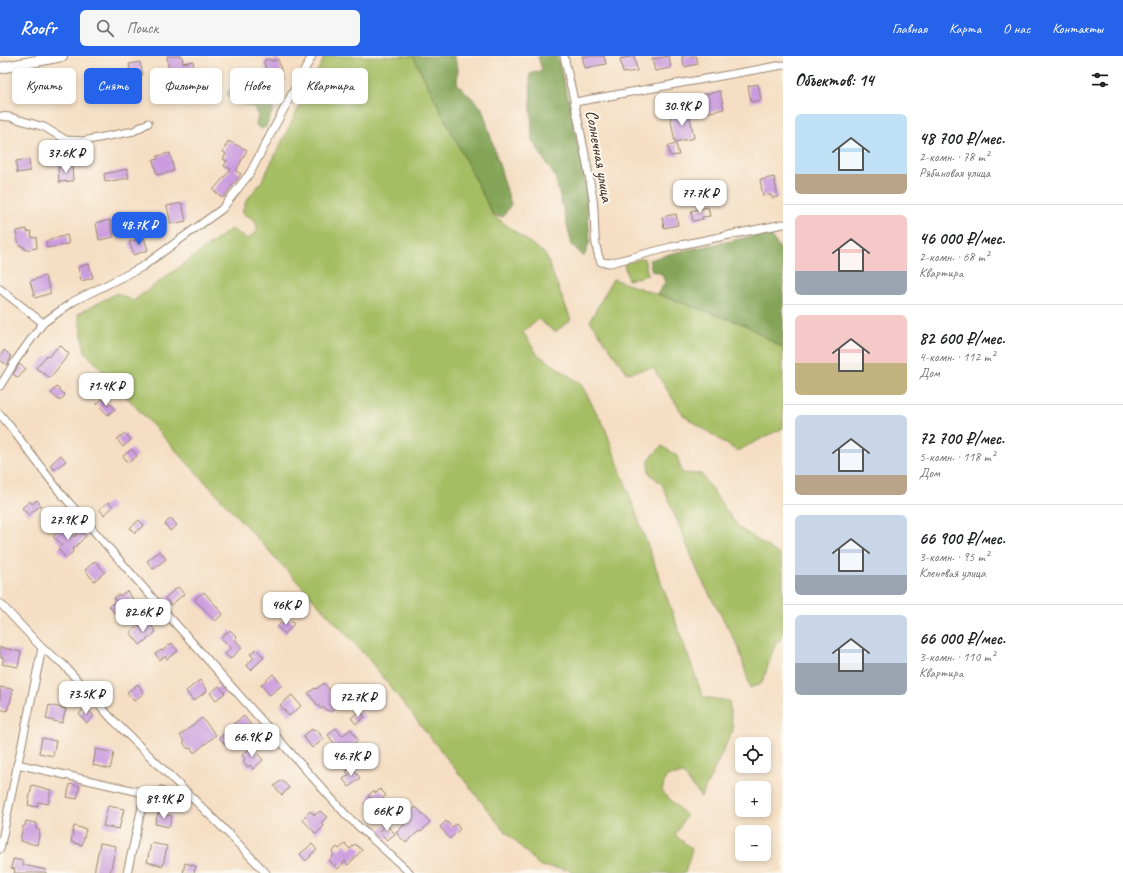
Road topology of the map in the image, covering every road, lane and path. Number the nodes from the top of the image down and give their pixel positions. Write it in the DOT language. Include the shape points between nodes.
graph roads {
  1 [pos="62,56"];
  2 [pos="312,56"];
  3 [pos="564,56"];
  4 [pos="783,65"];
  5 [pos="0,68"];
  6 [pos="575,102"];
  7 [pos="0,116"];
  8 [pos="148,122"];
  9 [pos="783,224"];
  10 [pos="0,289"];
  11 [pos="43,323"];
  12 [pos="0,386"];
  13 [pos="0,414"];
  14 [pos="0,604"];
  15 [pos="42,648"];
  16 [pos="17,764"];
  17 [pos="0,849"];
  18 [pos="127,873"];
  19 [pos="266,873"];
  20 [pos="410,873"];
  1 -- 5 [label="main road"];
  2 -- 11 [label="street" via="250,173 222,209 142,267 74,301"];
  3 -- 6 [label="street, Солнечная улица"];
  4 -- 6 [label="street"];
  6 -- 9 [label="street, Солнечная улица" via="593,201 597,254 601,262 610,263 671,247"];
  7 -- 8 [label="street" via="44,127 66,140 83,141 134,131"];
  10 -- 11 [label="street"];
  11 -- 12 [label="street"];
  13 -- 20 [label="street" via="59,491 347,816"];
  14 -- 15 [label="street"];
  15 -- 16 [label="street"];
  15 -- 19 [label="street" via="63,664 111,718"];
  16 -- 17 [label="street"];
  16 -- 18 [label="street" via="143,794"];
}
